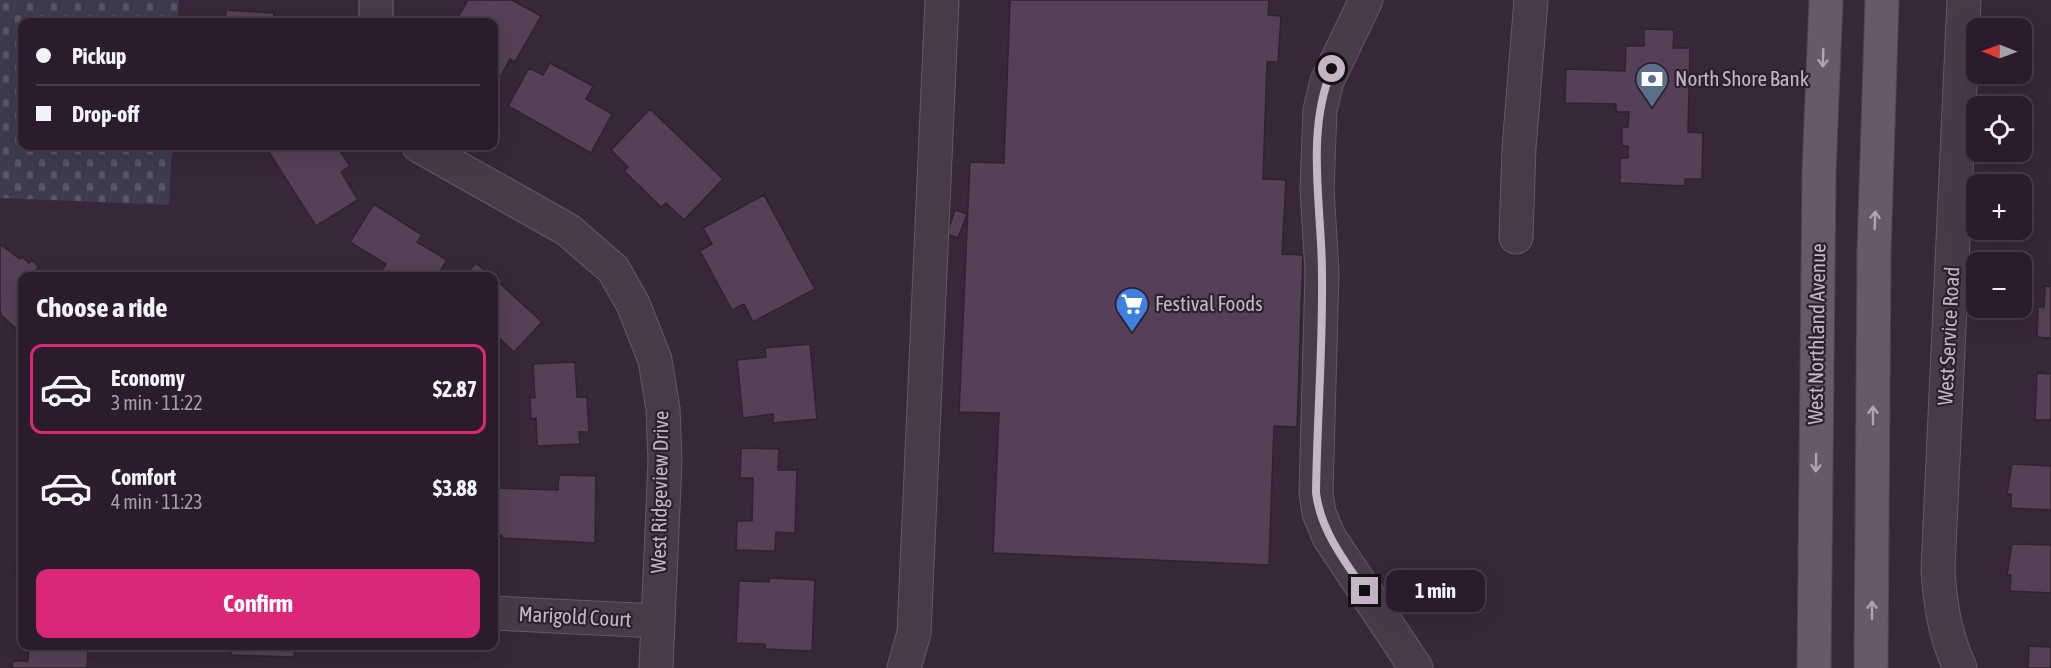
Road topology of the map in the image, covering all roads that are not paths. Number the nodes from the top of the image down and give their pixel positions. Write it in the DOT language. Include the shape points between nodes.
graph roads {
  1 [pos="376,0"];
  2 [pos="942,0"];
  3 [pos="1366,0"];
  4 [pos="1531,0"];
  5 [pos="1826,0"];
  6 [pos="1882,0"];
  7 [pos="1964,0"];
  8 [pos="376,18"];
  9 [pos="426,150"];
  10 [pos="1516,237"];
  11 [pos="498,613"];
  12 [pos="657,621"];
  13 [pos="656,668"];
  14 [pos="904,668"];
  15 [pos="1416,668"];
  16 [pos="1814,668"];
  17 [pos="1871,668"];
  18 [pos="1960,668"];
  1 -- 8 [label="street"];
  2 -- 14 [label="street" via="914,633"];
  3 -- 15 [label="street" via="1327,81 1320,110 1317,189 1322,272 1316,493 1329,537"];
  4 -- 10 [label="street"];
  5 -- 16 [label="main road, West Northland Avenue, one-way" via="1819,172"];
  17 -- 6 [label="main road, one-way" via="1874,252"];
  7 -- 18 [label="street, West Service Road" via="1938,569 1940,611 1948,643"];
  9 -- 12 [label="street, West Ridgeview Drive" via="568,230 613,269 633,304 655,360 663,409 665,461"];
  11 -- 12 [label="street, Marigold Court"];
  12 -- 13 [label="street, West Ridgeview Drive"];
}
